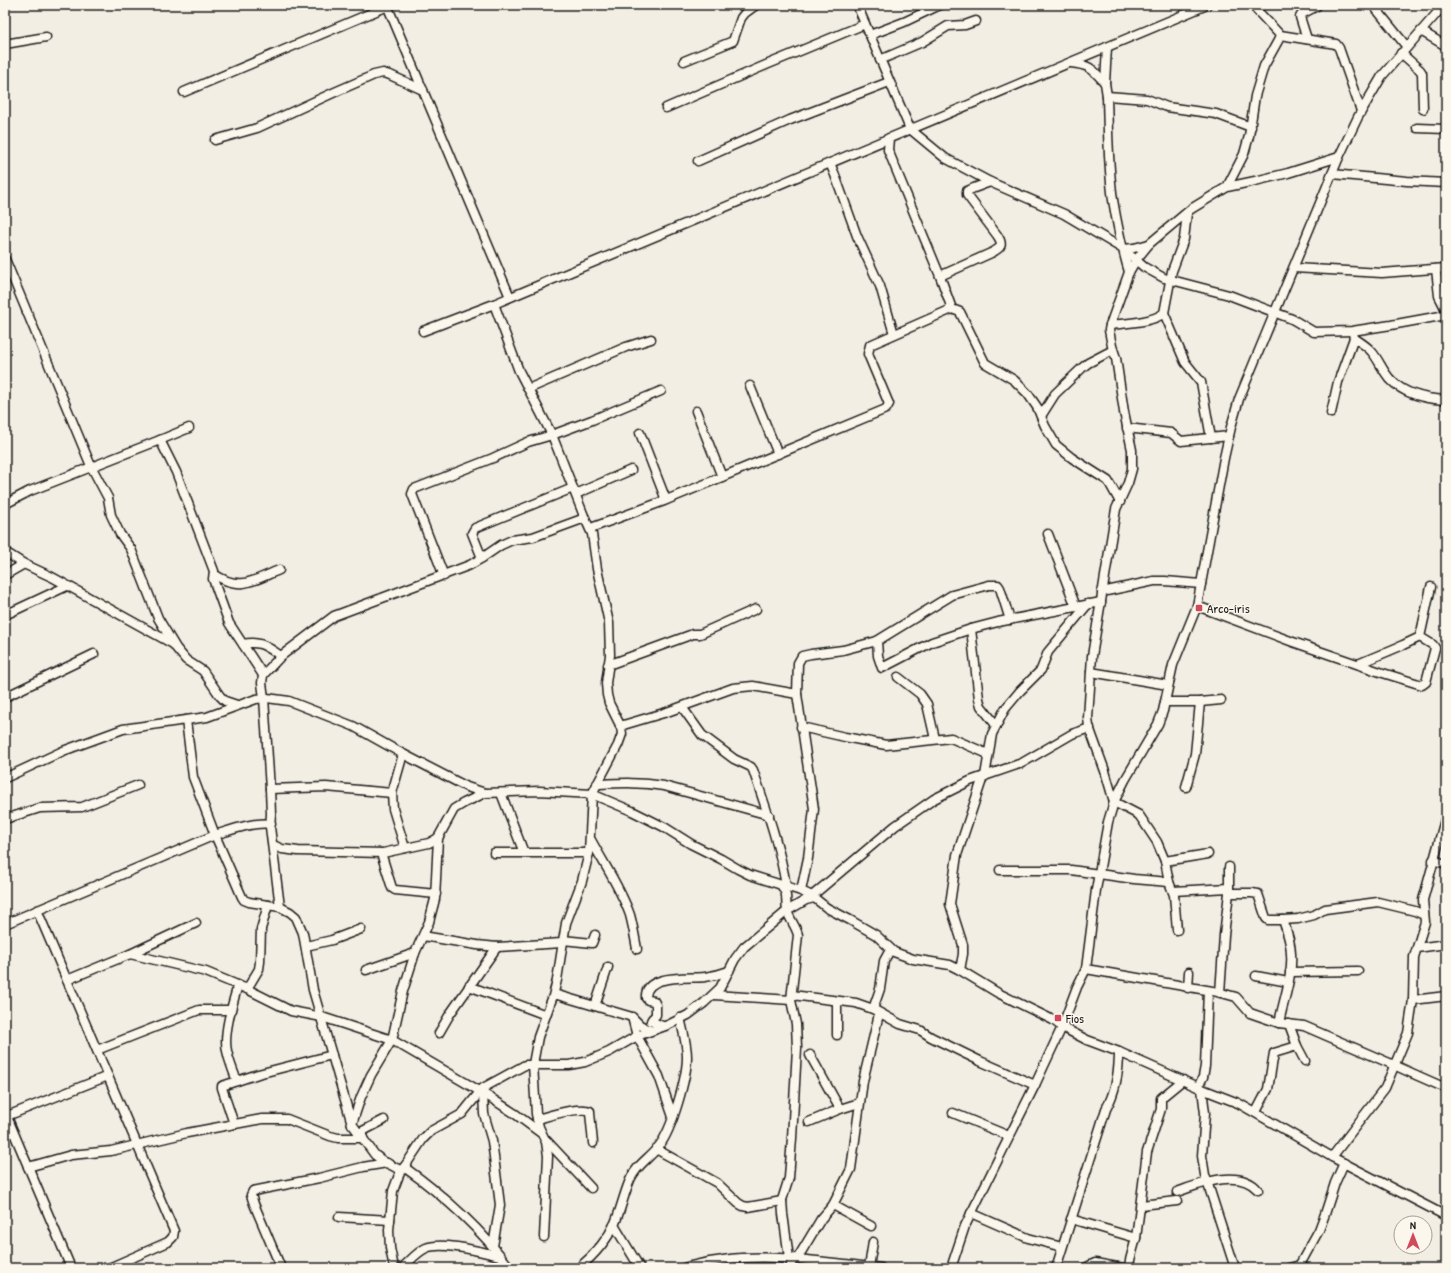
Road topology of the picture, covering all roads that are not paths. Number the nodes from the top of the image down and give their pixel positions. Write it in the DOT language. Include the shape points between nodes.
graph roads {
  1 [pos="756,5"];
  2 [pos="857,5"];
  3 [pos="940,5"];
  4 [pos="1207,5"];
  5 [pos="1252,5"];
  6 [pos="1373,5"];
  7 [pos="1444,5"];
  8 [pos="387,6"];
  9 [pos="1316,6"];
  10 [pos="976,22"];
  11 [pos="865,24"];
  12 [pos="1420,31"];
  13 [pos="870,35"];
  14 [pos="1280,35"];
  15 [pos="46,37"];
  16 [pos="1307,39"];
  17 [pos="5,44"];
  18 [pos="1446,46"];
  19 [pos="1107,47"];
  20 [pos="1404,50"];
  21 [pos="880,60"];
  22 [pos="684,61"];
  23 [pos="1070,63"];
  24 [pos="889,82"];
  25 [pos="1105,83"];
  26 [pos="423,90"];
  27 [pos="184,92"];
  28 [pos="1107,96"];
  29 [pos="666,108"];
  30 [pos="1423,110"];
  31 [pos="1361,111"];
  32 [pos="1251,127"];
  33 [pos="1417,128"];
  34 [pos="910,129"];
  35 [pos="1446,129"];
  36 [pos="889,138"];
  37 [pos="215,140"];
  38 [pos="1339,157"];
  39 [pos="698,161"];
  40 [pos="830,163"];
  41 [pos="1332,174"];
  42 [pos="990,182"];
  43 [pos="1446,183"];
  44 [pos="1227,187"];
  45 [pos="1187,213"];
  46 [pos="1149,244"];
  47 [pos="1123,249"];
  48 [pos="5,259"];
  49 [pos="1136,260"];
  50 [pos="1294,268"];
  51 [pos="1446,268"];
  52 [pos="1436,269"];
  53 [pos="1129,272"];
  54 [pos="940,276"];
  55 [pos="1171,280"];
  56 [pos="510,297"];
  57 [pos="494,304"];
  58 [pos="952,309"];
  59 [pos="1446,310"];
  60 [pos="1274,312"];
  61 [pos="1164,313"];
  62 [pos="1446,315"];
  63 [pos="1110,325"];
  64 [pos="423,331"];
  65 [pos="894,334"];
  66 [pos="1353,335"];
  67 [pos="651,339"];
  68 [pos="1114,350"];
  69 [pos="750,386"];
  70 [pos="528,389"];
  71 [pos="661,391"];
  72 [pos="1446,400"];
  73 [pos="696,411"];
  74 [pos="1331,413"];
  75 [pos="1041,416"];
  76 [pos="189,428"];
  77 [pos="1128,428"];
  78 [pos="640,433"];
  79 [pos="552,435"];
  80 [pos="1229,436"];
  81 [pos="1211,438"];
  82 [pos="160,440"];
  83 [pos="778,454"];
  84 [pos="91,466"];
  85 [pos="631,470"];
  86 [pos="722,477"];
  87 [pos="574,491"];
  88 [pos="666,500"];
  89 [pos="1120,502"];
  90 [pos="5,504"];
  91 [pos="585,518"];
  92 [pos="591,528"];
  93 [pos="1048,534"];
  94 [pos="5,552"];
  95 [pos="482,558"];
  96 [pos="24,564"];
  97 [pos="280,570"];
  98 [pos="5,574"];
  99 [pos="214,574"];
  100 [pos="444,576"];
  101 [pos="1201,584"];
  102 [pos="67,586"];
  103 [pos="1431,587"];
  104 [pos="1102,592"];
  105 [pos="1101,602"];
  106 [pos="1088,604"];
  107 [pos="1197,606"];
  108 [pos="1076,607"];
  109 [pos="756,609"];
  110 [pos="5,615"];
  111 [pos="1010,620"];
  112 [pos="971,629"];
  113 [pos="1420,637"];
  114 [pos="877,641"];
  115 [pos="174,644"];
  116 [pos="243,644"];
  117 [pos="94,654"];
  118 [pos="282,656"];
  119 [pos="1358,664"];
  120 [pos="608,665"];
  121 [pos="1091,672"];
  122 [pos="263,675"];
  123 [pos="898,677"];
  124 [pos="1168,685"];
  125 [pos="797,694"];
  126 [pos="5,697"];
  127 [pos="264,698"];
  128 [pos="1221,700"];
  129 [pos="1166,702"];
  130 [pos="1200,702"];
  131 [pos="237,705"];
  132 [pos="682,707"];
  133 [pos="186,720"];
  134 [pos="996,725"];
  135 [pos="620,726"];
  136 [pos="801,727"];
  137 [pos="1090,728"];
  138 [pos="935,740"];
  139 [pos="403,754"];
  140 [pos="988,754"];
  141 [pos="984,776"];
  142 [pos="5,778"];
  143 [pos="597,784"];
  144 [pos="138,786"];
  145 [pos="1186,787"];
  146 [pos="270,789"];
  147 [pos="392,793"];
  148 [pos="501,793"];
  149 [pos="485,794"];
  150 [pos="592,794"];
  151 [pos="1114,802"];
  152 [pos="769,815"];
  153 [pos="1446,816"];
  154 [pos="5,819"];
  155 [pos="271,824"];
  156 [pos="215,835"];
  157 [pos="438,838"];
  158 [pos="590,839"];
  159 [pos="273,846"];
  160 [pos="405,848"];
  161 [pos="494,853"];
  162 [pos="524,853"];
  163 [pos="381,854"];
  164 [pos="589,854"];
  165 [pos="1208,854"];
  166 [pos="1433,860"];
  167 [pos="1164,861"];
  168 [pos="1446,864"];
  169 [pos="1229,867"];
  170 [pos="1000,870"];
  171 [pos="1099,873"];
  172 [pos="1169,882"];
  173 [pos="784,886"];
  174 [pos="801,891"];
  175 [pos="1173,891"];
  176 [pos="1229,891"];
  177 [pos="436,894"];
  178 [pos="813,897"];
  179 [pos="268,905"];
  180 [pos="280,907"];
  181 [pos="37,910"];
  182 [pos="787,911"];
  183 [pos="1424,915"];
  184 [pos="1283,920"];
  185 [pos="196,923"];
  186 [pos="5,924"];
  187 [pos="361,929"];
  188 [pos="1177,930"];
  189 [pos="595,935"];
  190 [pos="423,936"];
  191 [pos="563,942"];
  192 [pos="1446,944"];
  193 [pos="306,946"];
  194 [pos="497,947"];
  195 [pos="1417,948"];
  196 [pos="637,949"];
  197 [pos="890,950"];
  198 [pos="130,954"];
  199 [pos="415,954"];
  200 [pos="608,967"];
  201 [pos="1086,969"];
  202 [pos="366,970"];
  203 [pos="960,970"];
  204 [pos="729,971"];
  205 [pos="1358,971"];
  206 [pos="1189,972"];
  207 [pos="1290,972"];
  208 [pos="1256,976"];
  209 [pos="67,980"];
  210 [pos="1288,982"];
  211 [pos="238,985"];
  212 [pos="469,986"];
  213 [pos="1188,988"];
  214 [pos="247,989"];
  215 [pos="1208,991"];
  216 [pos="1220,993"];
  217 [pos="554,994"];
  218 [pos="714,995"];
  219 [pos="1446,996"];
  220 [pos="792,997"];
  221 [pos="1412,1000"];
  222 [pos="837,1001"];
  223 [pos="595,1006"];
  224 [pos="230,1010"];
  225 [pos="876,1011"];
  226 [pos="546,1014"];
  227 [pos="322,1017"];
  228 [pos="632,1017"];
  229 [pos="680,1018"];
  230 [pos="1279,1022"];
  231 [pos="1289,1024"];
  232 [pos="662,1026"];
  233 [pos="1062,1027"];
  234 [pos="650,1030"];
  235 [pos="439,1033"];
  236 [pos="837,1035"];
  237 [pos="636,1036"];
  238 [pos="392,1040"];
  239 [pos="1297,1046"];
  240 [pos="97,1050"];
  241 [pos="1119,1052"];
  242 [pos="332,1055"];
  243 [pos="810,1055"];
  244 [pos="1305,1061"];
  245 [pos="533,1064"];
  246 [pos="1394,1065"];
  247 [pos="108,1076"];
  248 [pos="1183,1080"];
  249 [pos="237,1081"];
  250 [pos="1034,1085"];
  251 [pos="1446,1086"];
  252 [pos="1200,1088"];
  253 [pos="482,1092"];
  254 [pos="859,1103"];
  255 [pos="840,1109"];
  256 [pos="1256,1112"];
  257 [pos="953,1113"];
  258 [pos="6,1114"];
  259 [pos="673,1117"];
  260 [pos="537,1119"];
  261 [pos="384,1120"];
  262 [pos="809,1122"];
  263 [pos="234,1124"];
  264 [pos="352,1124"];
  265 [pos="542,1135"];
  266 [pos="361,1136"];
  267 [pos="1010,1136"];
  268 [pos="593,1144"];
  269 [pos="137,1145"];
  270 [pos="656,1149"];
  271 [pos="1332,1157"];
  272 [pos="387,1163"];
  273 [pos="1344,1163"];
  274 [pos="28,1167"];
  275 [pos="403,1169"];
  276 [pos="1206,1183"];
  277 [pos="591,1188"];
  278 [pos="1258,1190"];
  279 [pos="782,1201"];
  280 [pos="833,1205"];
  281 [pos="1140,1205"];
  282 [pos="971,1213"];
  283 [pos="1446,1216"];
  284 [pos="339,1217"];
  285 [pos="1071,1219"];
  286 [pos="390,1220"];
  287 [pos="614,1225"];
  288 [pos="871,1226"];
  289 [pos="544,1237"];
  290 [pos="1136,1238"];
  291 [pos="873,1242"];
  292 [pos="493,1246"];
  293 [pos="1062,1247"];
  294 [pos="500,1256"];
  295 [pos="793,1258"];
  296 [pos="869,1267"];
  297 [pos="1301,1267"];
  298 [pos="71,1268"];
  299 [pos="109,1268"];
  300 [pos="281,1268"];
  301 [pos="394,1268"];
  302 [pos="402,1268"];
  303 [pos="510,1268"];
  304 [pos="580,1268"];
  305 [pos="640,1268"];
  306 [pos="684,1268"];
  307 [pos="790,1268"];
  308 [pos="881,1268"];
  309 [pos="953,1268"];
  310 [pos="1056,1268"];
  311 [pos="1085,1268"];
  312 [pos="1123,1268"];
  313 [pos="1129,1268"];
  314 [pos="1235,1268"];
  315 [pos="1289,1268"];
  1 -- 22 [label="street" via="741,18 733,41"];
  2 -- 11 [label="street"];
  3 -- 13 [label="street"];
  4 -- 19 [label="street"];
  5 -- 14 [label="street"];
  6 -- 20 [label="street"];
  7 -- 12 [label="street"];
  8 -- 26 [label="street"];
  8 -- 27 [label="street"];
  9 -- 16 [label="street" via="1300,17"];
  10 -- 21 [label="street" via="948,26 922,42"];
  11 -- 13 [label="street"];
  11 -- 29 [label="street"];
  12 -- 18 [label="street"];
  12 -- 20 [label="street"];
  13 -- 21 [label="street"];
  14 -- 16 [label="street"];
  14 -- 32 [label="street" via="1264,66 1255,96"];
  15 -- 17 [label="street"];
  16 -- 31 [label="street" via="1333,43 1337,46"];
  19 -- 23 [label="street"];
  19 -- 25 [label="street"];
  20 -- 30 [label="street" via="1422,73"];
  20 -- 31 [label="street" via="1382,76"];
  21 -- 24 [label="street"];
  23 -- 25 [label="street" via="1086,65"];
  23 -- 34 [label="street"];
  24 -- 34 [label="street"];
  24 -- 39 [label="street" via="790,120"];
  25 -- 28 [label="street"];
  26 -- 37 [label="street" via="390,75 374,75 258,128"];
  26 -- 56 [label="street"];
  28 -- 32 [label="street" via="1147,99 1167,107 1216,114"];
  28 -- 47 [label="street" via="1113,199"];
  31 -- 38 [label="street"];
  32 -- 44 [label="street" via="1244,154"];
  33 -- 35 [label="street"];
  34 -- 36 [label="street"];
  34 -- 42 [label="street" via="945,158"];
  36 -- 40 [label="street"];
  36 -- 54 [label="street" via="888,150"];
  38 -- 41 [label="street"];
  38 -- 44 [label="street" via="1288,173"];
  40 -- 56 [label="street"];
  40 -- 65 [label="street" via="857,236 880,286"];
  41 -- 43 [label="street"];
  41 -- 50 [label="street"];
  42 -- 47 [label="street" via="1064,214"];
  42 -- 54 [label="street" via="967,191 967,195 1001,242 1000,247"];
  44 -- 45 [label="street"];
  45 -- 46 [label="street"];
  45 -- 55 [label="street" via="1184,239"];
  46 -- 47 [label="street"];
  46 -- 49 [label="street"];
  47 -- 49 [label="street"];
  47 -- 53 [label="street"];
  48 -- 84 [label="street"];
  49 -- 53 [label="street"];
  49 -- 55 [label="street" via="1152,272"];
  50 -- 52 [label="street" via="1382,273"];
  50 -- 60 [label="street"];
  51 -- 52 [label="street"];
  52 -- 59 [label="street" via="1439,296"];
  53 -- 63 [label="street"];
  54 -- 58 [label="street"];
  55 -- 60 [label="street" via="1220,292"];
  55 -- 61 [label="street"];
  56 -- 57 [label="street"];
  57 -- 64 [label="street"];
  57 -- 70 [label="street"];
  58 -- 65 [label="street"];
  58 -- 75 [label="street" via="960,312 985,363 1022,387 1033,400"];
  60 -- 66 [label="street" via="1314,332"];
  60 -- 80 [label="street" via="1239,399"];
  61 -- 63 [label="street" via="1151,319"];
  61 -- 81 [label="street" via="1185,362 1201,382"];
  62 -- 66 [label="street"];
  63 -- 68 [label="street"];
  65 -- 83 [label="street" via="873,343 868,351 888,407"];
  66 -- 72 [label="street" via="1372,352 1391,380 1399,387 1414,395"];
  66 -- 74 [label="street"];
  67 -- 70 [label="street" via="626,347"];
  68 -- 75 [label="street" via="1082,368 1055,394"];
  68 -- 77 [label="street"];
  69 -- 83 [label="street"];
  70 -- 79 [label="street"];
  71 -- 79 [label="street"];
  73 -- 86 [label="street"];
  75 -- 89 [label="street" via="1056,445 1108,481"];
  76 -- 82 [label="street"];
  77 -- 81 [label="street" via="1171,433 1181,441"];
  77 -- 89 [label="street" via="1132,469"];
  78 -- 88 [label="street"];
  79 -- 87 [label="street"];
  79 -- 100 [label="street" via="528,442 414,489 412,494"];
  80 -- 81 [label="street"];
  80 -- 101 [label="street"];
  82 -- 84 [label="street"];
  82 -- 99 [label="street" via="176,472"];
  83 -- 86 [label="street"];
  84 -- 90 [label="street" via="30,490"];
  84 -- 115 [label="street" via="108,498 111,515 120,534 131,549 158,618"];
  85 -- 87 [label="street"];
  86 -- 88 [label="street"];
  87 -- 91 [label="street"];
  87 -- 95 [label="street" via="475,528 472,533"];
  88 -- 92 [label="street"];
  89 -- 104 [label="street" via="1116,509"];
  91 -- 92 [label="street"];
  91 -- 95 [label="street" via="533,537 512,540"];
  92 -- 120 [label="street" via="597,569 610,623"];
  93 -- 108 [label="street"];
  94 -- 96 [label="street"];
  95 -- 100 [label="street"];
  96 -- 98 [label="street"];
  96 -- 102 [label="street"];
  97 -- 99 [label="street" via="249,583 238,584"];
  99 -- 116 [label="street" via="215,586 229,622"];
  100 -- 118 [label="street" via="337,614"];
  101 -- 104 [label="street" via="1154,581"];
  101 -- 107 [label="street"];
  102 -- 110 [label="street"];
  102 -- 115 [label="street"];
  103 -- 113 [label="street"];
  104 -- 105 [label="street"];
  105 -- 106 [label="street"];
  105 -- 121 [label="street"];
  106 -- 108 [label="street"];
  106 -- 134 [label="street" via="1048,652 1041,670 1020,690"];
  107 -- 119 [label="street"];
  107 -- 124 [label="street" via="1174,660"];
  108 -- 111 [label="street"];
  109 -- 120 [label="street" via="700,634 693,634"];
  111 -- 112 [label="street"];
  111 -- 114 [label="street" via="1000,588 989,585 952,595"];
  112 -- 114 [label="street" via="932,642 882,668"];
  112 -- 134 [label="street" via="979,700"];
  113 -- 119 [label="street"];
  113 -- 119 [label="street" via="1435,648 1426,682 1422,685"];
  114 -- 125 [label="street" via="843,650 802,656 798,663"];
  115 -- 131 [label="street" via="186,660 203,671 225,701"];
  116 -- 118 [label="street" via="252,642 263,645"];
  116 -- 122 [label="street"];
  117 -- 126 [label="street"];
  118 -- 122 [label="street"];
  120 -- 135 [label="street" via="607,695"];
  121 -- 124 [label="street"];
  121 -- 137 [label="street" via="1088,718"];
  122 -- 127 [label="street"];
  123 -- 138 [label="street" via="920,694 927,704"];
  124 -- 129 [label="street"];
  125 -- 132 [label="street" via="753,686 733,688"];
  125 -- 136 [label="street"];
  127 -- 131 [label="street"];
  127 -- 139 [label="street" via="289,701 341,720"];
  127 -- 146 [label="street"];
  128 -- 130 [label="street"];
  129 -- 130 [label="street"];
  129 -- 151 [label="street" via="1158,724"];
  130 -- 145 [label="street" via="1195,754"];
  131 -- 133 [label="street" via="208,717"];
  132 -- 135 [label="street"];
  132 -- 152 [label="street" via="702,735 734,759 751,767"];
  133 -- 142 [label="street" via="123,730 63,751"];
  133 -- 156 [label="street" via="193,777"];
  134 -- 140 [label="street"];
  135 -- 143 [label="street" via="621,738"];
  136 -- 138 [label="street" via="845,738 886,744"];
  136 -- 174 [label="street" via="814,809"];
  137 -- 141 [label="street" via="1072,734 1022,763"];
  137 -- 151 [label="street"];
  138 -- 140 [label="street" via="951,738"];
  139 -- 147 [label="street"];
  139 -- 149 [label="street"];
  140 -- 141 [label="street"];
  141 -- 178 [label="street" via="934,798 895,826"];
  141 -- 203 [label="street" via="957,855 950,904 963,945"];
  143 -- 150 [label="street"];
  143 -- 152 [label="street" via="648,783"];
  144 -- 154 [label="street" via="82,807 43,807"];
  146 -- 147 [label="street" via="326,787"];
  146 -- 155 [label="street"];
  147 -- 160 [label="street" via="393,809"];
  148 -- 149 [label="street"];
  148 -- 150 [label="street"];
  148 -- 162 [label="street"];
  149 -- 157 [label="street" via="454,809"];
  150 -- 158 [label="street"];
  150 -- 173 [label="street" via="658,824 750,875"];
  151 -- 167 [label="street" via="1139,815 1157,842"];
  151 -- 171 [label="street"];
  152 -- 173 [label="street" via="784,869"];
  153 -- 166 [label="street"];
  155 -- 156 [label="street" via="259,824"];
  155 -- 159 [label="street"];
  156 -- 179 [label="street" via="244,900"];
  156 -- 181 [label="street"];
  157 -- 160 [label="street"];
  157 -- 177 [label="street"];
  158 -- 164 [label="street"];
  158 -- 196 [label="street" via="630,916"];
  159 -- 163 [label="street" via="298,851"];
  159 -- 180 [label="street"];
  160 -- 163 [label="street"];
  161 -- 162 [label="street"];
  162 -- 164 [label="street"];
  163 -- 177 [label="street" via="392,888"];
  164 -- 191 [label="street" via="566,923"];
  165 -- 167 [label="street"];
  166 -- 168 [label="street"];
  166 -- 183 [label="street" via="1423,900"];
  167 -- 172 [label="street"];
  169 -- 176 [label="street"];
  170 -- 171 [label="street" via="1071,870"];
  171 -- 172 [label="street"];
  171 -- 201 [label="street"];
  172 -- 175 [label="street"];
  173 -- 174 [label="street"];
  173 -- 182 [label="street"];
  174 -- 178 [label="street"];
  175 -- 176 [label="street"];
  175 -- 188 [label="street"];
  176 -- 184 [label="street" via="1258,894 1266,918"];
  176 -- 216 [label="street"];
  177 -- 190 [label="street"];
  178 -- 182 [label="street"];
  178 -- 197 [label="street" via="827,908 876,935"];
  179 -- 180 [label="street"];
  179 -- 214 [label="street" via="261,929 259,969"];
  180 -- 193 [label="street" via="296,917 304,933"];
  181 -- 186 [label="street"];
  181 -- 209 [label="street"];
  182 -- 204 [label="street" via="744,947"];
  182 -- 220 [label="street" via="798,935"];
  183 -- 184 [label="street" via="1378,902 1325,908 1314,915"];
  183 -- 195 [label="street" via="1425,922"];
  184 -- 207 [label="street" via="1292,955"];
  185 -- 198 [label="street"];
  187 -- 193 [label="street"];
  189 -- 191 [label="street" via="592,943"];
  190 -- 194 [label="street"];
  190 -- 199 [label="street"];
  191 -- 194 [label="street"];
  191 -- 217 [label="street"];
  192 -- 195 [label="street"];
  193 -- 227 [label="street" via="313,990"];
  194 -- 212 [label="street"];
  195 -- 221 [label="street" via="1414,957"];
  197 -- 203 [label="street" via="913,959 950,965"];
  197 -- 225 [label="street" via="884,961"];
  198 -- 209 [label="street"];
  198 -- 211 [label="street" via="206,972"];
  199 -- 202 [label="street"];
  199 -- 238 [label="street" via="403,990"];
  200 -- 223 [label="street"];
  201 -- 213 [label="street"];
  201 -- 233 [label="street"];
  203 -- 233 [label="street"];
  204 -- 218 [label="street"];
  204 -- 232 [label="street" via="703,978 665,979 648,988 647,999 654,1001 656,1006 656,1015 651,1021"];
  205 -- 207 [label="street"];
  206 -- 213 [label="street"];
  207 -- 210 [label="street"];
  208 -- 210 [label="street"];
  209 -- 240 [label="street"];
  210 -- 230 [label="street"];
  211 -- 214 [label="street"];
  211 -- 224 [label="street"];
  212 -- 226 [label="street"];
  212 -- 235 [label="street"];
  213 -- 215 [label="street"];
  214 -- 227 [label="street" via="291,1011"];
  215 -- 216 [label="street"];
  215 -- 252 [label="street" via="1205,1066"];
  216 -- 230 [label="street" via="1236,997 1250,1013"];
  217 -- 223 [label="street"];
  217 -- 226 [label="street"];
  218 -- 220 [label="street"];
  218 -- 229 [label="street"];
  219 -- 221 [label="street"];
  220 -- 222 [label="street"];
  220 -- 279 [label="street" via="797,1058 789,1178"];
  221 -- 246 [label="street" via="1408,1033"];
  222 -- 225 [label="street" via="856,1003"];
  222 -- 236 [label="street"];
  223 -- 228 [label="street"];
  224 -- 240 [label="street" via="199,1010"];
  224 -- 249 [label="street" via="226,1048"];
  225 -- 250 [label="street"];
  225 -- 254 [label="street"];
  226 -- 245 [label="street"];
  227 -- 238 [label="street"];
  227 -- 242 [label="street"];
  228 -- 234 [label="street"];
  228 -- 237 [label="street"];
  229 -- 232 [label="street"];
  229 -- 259 [label="street" via="688,1056 687,1070"];
  230 -- 231 [label="street"];
  231 -- 239 [label="street"];
  231 -- 246 [label="street" via="1304,1026"];
  232 -- 234 [label="street"];
  233 -- 241 [label="street"];
  233 -- 250 [label="street"];
  234 -- 237 [label="street"];
  237 -- 245 [label="street" via="585,1062 569,1065"];
  237 -- 259 [label="street" via="658,1076"];
  238 -- 253 [label="street"];
  238 -- 264 [label="street" via="371,1075"];
  239 -- 244 [label="street"];
  239 -- 256 [label="street" via="1274,1054 1268,1089"];
  240 -- 247 [label="street"];
  241 -- 248 [label="street"];
  241 -- 285 [label="street" via="1116,1086 1106,1109"];
  242 -- 249 [label="street"];
  242 -- 264 [label="street"];
  243 -- 255 [label="street"];
  245 -- 253 [label="street" via="515,1069 483,1088"];
  245 -- 260 [label="street"];
  246 -- 251 [label="street"];
  246 -- 271 [label="street" via="1385,1088"];
  247 -- 258 [label="street"];
  247 -- 269 [label="street"];
  248 -- 252 [label="street"];
  248 -- 281 [label="street" via="1161,1098 1161,1109 1147,1152"];
  249 -- 263 [label="street" via="222,1088"];
  250 -- 267 [label="street"];
  252 -- 256 [label="street"];
  252 -- 276 [label="street" via="1205,1113 1202,1156"];
  253 -- 265 [label="street" via="514,1112"];
  253 -- 275 [label="street" via="462,1114 431,1131"];
  253 -- 292 [label="street" via="484,1114 492,1141 500,1205"];
  254 -- 255 [label="street"];
  254 -- 280 [label="street" via="852,1169"];
  255 -- 262 [label="street"];
  256 -- 271 [label="street"];
  257 -- 267 [label="street"];
  258 -- 274 [label="street"];
  259 -- 270 [label="street" via="668,1131"];
  260 -- 265 [label="street"];
  260 -- 268 [label="street" via="573,1111 590,1111"];
  261 -- 266 [label="street"];
  263 -- 266 [label="street" via="262,1119 287,1119 338,1138"];
  263 -- 269 [label="street"];
  264 -- 266 [label="street"];
  265 -- 277 [label="street"];
  265 -- 289 [label="street" via="548,1156"];
  266 -- 272 [label="street" via="375,1154"];
  267 -- 282 [label="street"];
  269 -- 274 [label="street" via="111,1151 71,1154"];
  269 -- 299 [label="street" via="174,1231 168,1242"];
  270 -- 279 [label="street" via="717,1183 743,1206"];
  270 -- 287 [label="street" via="634,1172"];
  271 -- 273 [label="street"];
  272 -- 275 [label="street"];
  272 -- 300 [label="street" via="253,1190 251,1195 254,1204"];
  273 -- 283 [label="street"];
  273 -- 297 [label="street" via="1321,1225"];
  274 -- 298 [label="street"];
  275 -- 286 [label="street" via="393,1191"];
  275 -- 292 [label="street" via="422,1180"];
  276 -- 278 [label="street" via="1234,1179 1252,1184"];
  276 -- 281 [label="street" via="1177,1196"];
  276 -- 314 [label="street"];
  279 -- 295 [label="street"];
  280 -- 288 [label="street"];
  280 -- 295 [label="street"];
  281 -- 290 [label="street"];
  282 -- 293 [label="street" via="1028,1238"];
  282 -- 309 [label="street" via="959,1242"];
  284 -- 286 [label="street"];
  285 -- 290 [label="street"];
  285 -- 293 [label="street"];
  286 -- 301 [label="street" via="390,1248"];
  287 -- 304 [label="street" via="599,1249"];
  287 -- 305 [label="street"];
  290 -- 313 [label="street"];
  291 -- 296 [label="street"];
  292 -- 294 [label="street"];
  293 -- 310 [label="street"];
  294 -- 302 [label="street" via="446,1245 433,1246 417,1254"];
  294 -- 303 [label="street"];
  295 -- 296 [label="street"];
  295 -- 306 [label="street" via="746,1257 706,1262"];
  295 -- 307 [label="street"];
  296 -- 308 [label="street"];
  297 -- 315 [label="street"];
  311 -- 312 [label="street" via="1095,1263"];
}
